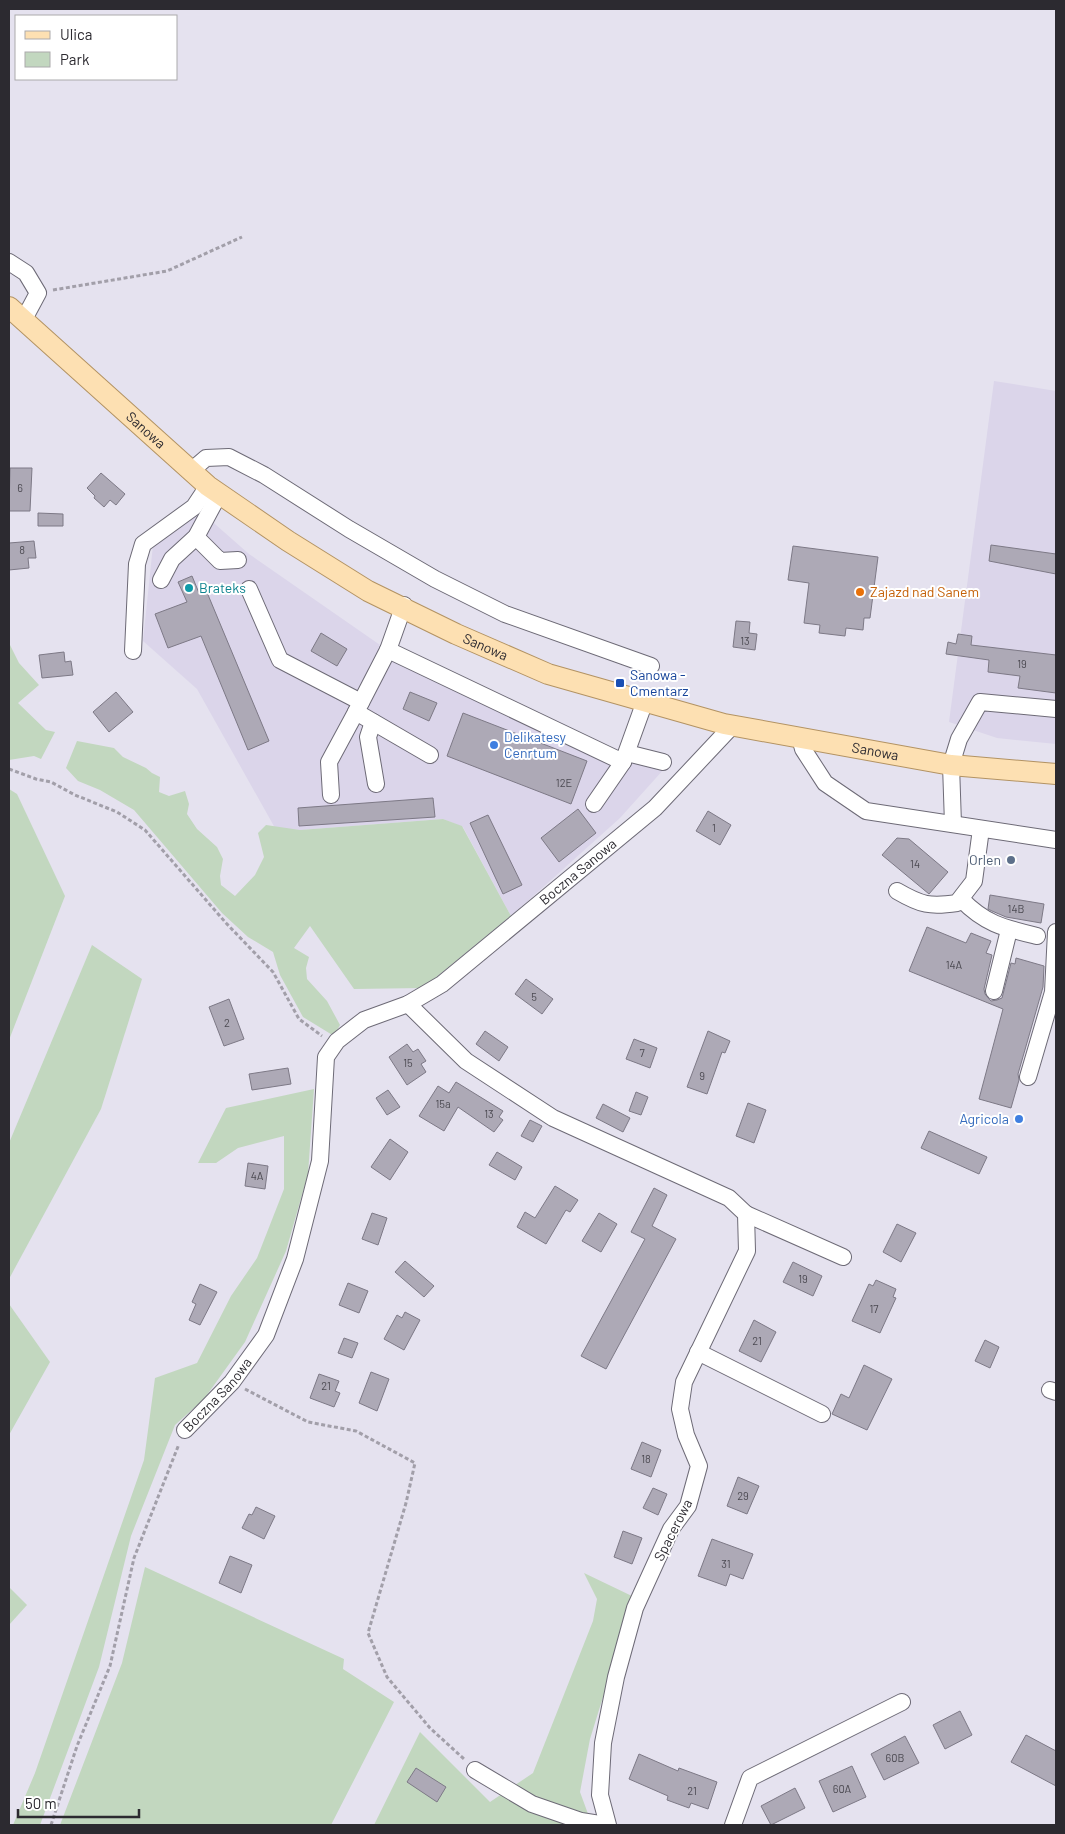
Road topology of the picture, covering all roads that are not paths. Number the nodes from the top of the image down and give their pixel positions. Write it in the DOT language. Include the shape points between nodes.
graph roads {
  1 [pos="9,262"];
  2 [pos="16,314"];
  3 [pos="191,471"];
  4 [pos="214,490"];
  5 [pos="196,537"];
  6 [pos="238,560"];
  7 [pos="161,580"];
  8 [pos="249,590"];
  9 [pos="404,607"];
  10 [pos="133,650"];
  11 [pos="388,650"];
  12 [pos="651,666"];
  13 [pos="645,701"];
  14 [pos="358,707"];
  15 [pos="1056,710"];
  16 [pos="373,722"];
  17 [pos="733,725"];
  18 [pos="800,738"];
  19 [pos="430,755"];
  20 [pos="625,758"];
  21 [pos="663,762"];
  22 [pos="952,765"];
  23 [pos="1056,774"];
  24 [pos="376,784"];
  25 [pos="331,795"];
  26 [pos="594,804"];
  27 [pos="953,824"];
  28 [pos="981,829"];
  29 [pos="1056,840"];
  30 [pos="897,891"];
  31 [pos="961,899"];
  32 [pos="1009,930"];
  33 [pos="1056,932"];
  34 [pos="1037,936"];
  35 [pos="994,991"];
  36 [pos="408,1004"];
  37 [pos="1028,1077"];
  38 [pos="746,1214"];
  39 [pos="843,1257"];
  40 [pos="698,1352"];
  41 [pos="822,1414"];
  42 [pos="185,1430"];
  43 [pos="902,1702"];
  44 [pos="475,1770"];
  45 [pos="607,1825"];
  46 [pos="733,1825"];
  1 -- 2 [label="street" via="26,273 38,293"];
  2 -- 3 [label="main road, Sanowa"];
  3 -- 4 [label="main road, Sanowa"];
  3 -- 12 [label="street" via="206,458 229,457 435,579 505,614"];
  4 -- 5 [label="street"];
  4 -- 9 [label="main road, Sanowa" via="368,591"];
  4 -- 10 [label="street" via="143,544 137,564"];
  5 -- 6 [label="street" via="220,561"];
  5 -- 7 [label="street" via="172,559"];
  8 -- 14 [label="street" via="280,660"];
  9 -- 11 [label="street"];
  9 -- 13 [label="main road, Sanowa" via="456,634 548,674"];
  11 -- 14 [label="street"];
  11 -- 20 [label="street"];
  13 -- 17 [label="main road, Sanowa"];
  13 -- 20 [label="street"];
  14 -- 16 [label="street"];
  14 -- 25 [label="street" via="328,762"];
  15 -- 22 [label="street" via="980,702 959,739"];
  16 -- 19 [label="street"];
  16 -- 24 [label="street" via="368,738"];
  17 -- 18 [label="main road, Sanowa"];
  17 -- 36 [label="street, Boczna Sanowa" via="655,808 442,984"];
  18 -- 22 [label="main road, Sanowa"];
  18 -- 27 [label="street" via="825,783 866,811"];
  20 -- 21 [label="street"];
  20 -- 26 [label="street"];
  22 -- 23 [label="main road, Sanowa"];
  22 -- 27 [label="street"];
  27 -- 28 [label="street"];
  28 -- 29 [label="street"];
  28 -- 31 [label="street" via="974,882"];
  30 -- 31 [label="street" via="914,901 936,906 958,903"];
  31 -- 32 [label="street" via="974,913"];
  32 -- 34 [label="street"];
  32 -- 35 [label="street"];
  33 -- 37 [label="street" via="1053,992"];
  36 -- 38 [label="street" via="466,1061 553,1118 729,1198"];
  36 -- 42 [label="street, Boczna Sanowa" via="364,1020 337,1041 326,1057 320,1161 294,1259 266,1335 232,1382"];
  38 -- 39 [label="street"];
  38 -- 40 [label="street, Spacerowa" via="746,1251"];
  40 -- 41 [label="street"];
  40 -- 45 [label="street, Spacerowa" via="684,1382 680,1408 686,1435 699,1466 688,1506 670,1529 635,1608 616,1677 603,1742 600,1795"];
  43 -- 46 [label="street" via="750,1778"];
  44 -- 45 [label="street" via="532,1804 580,1821"];
}
